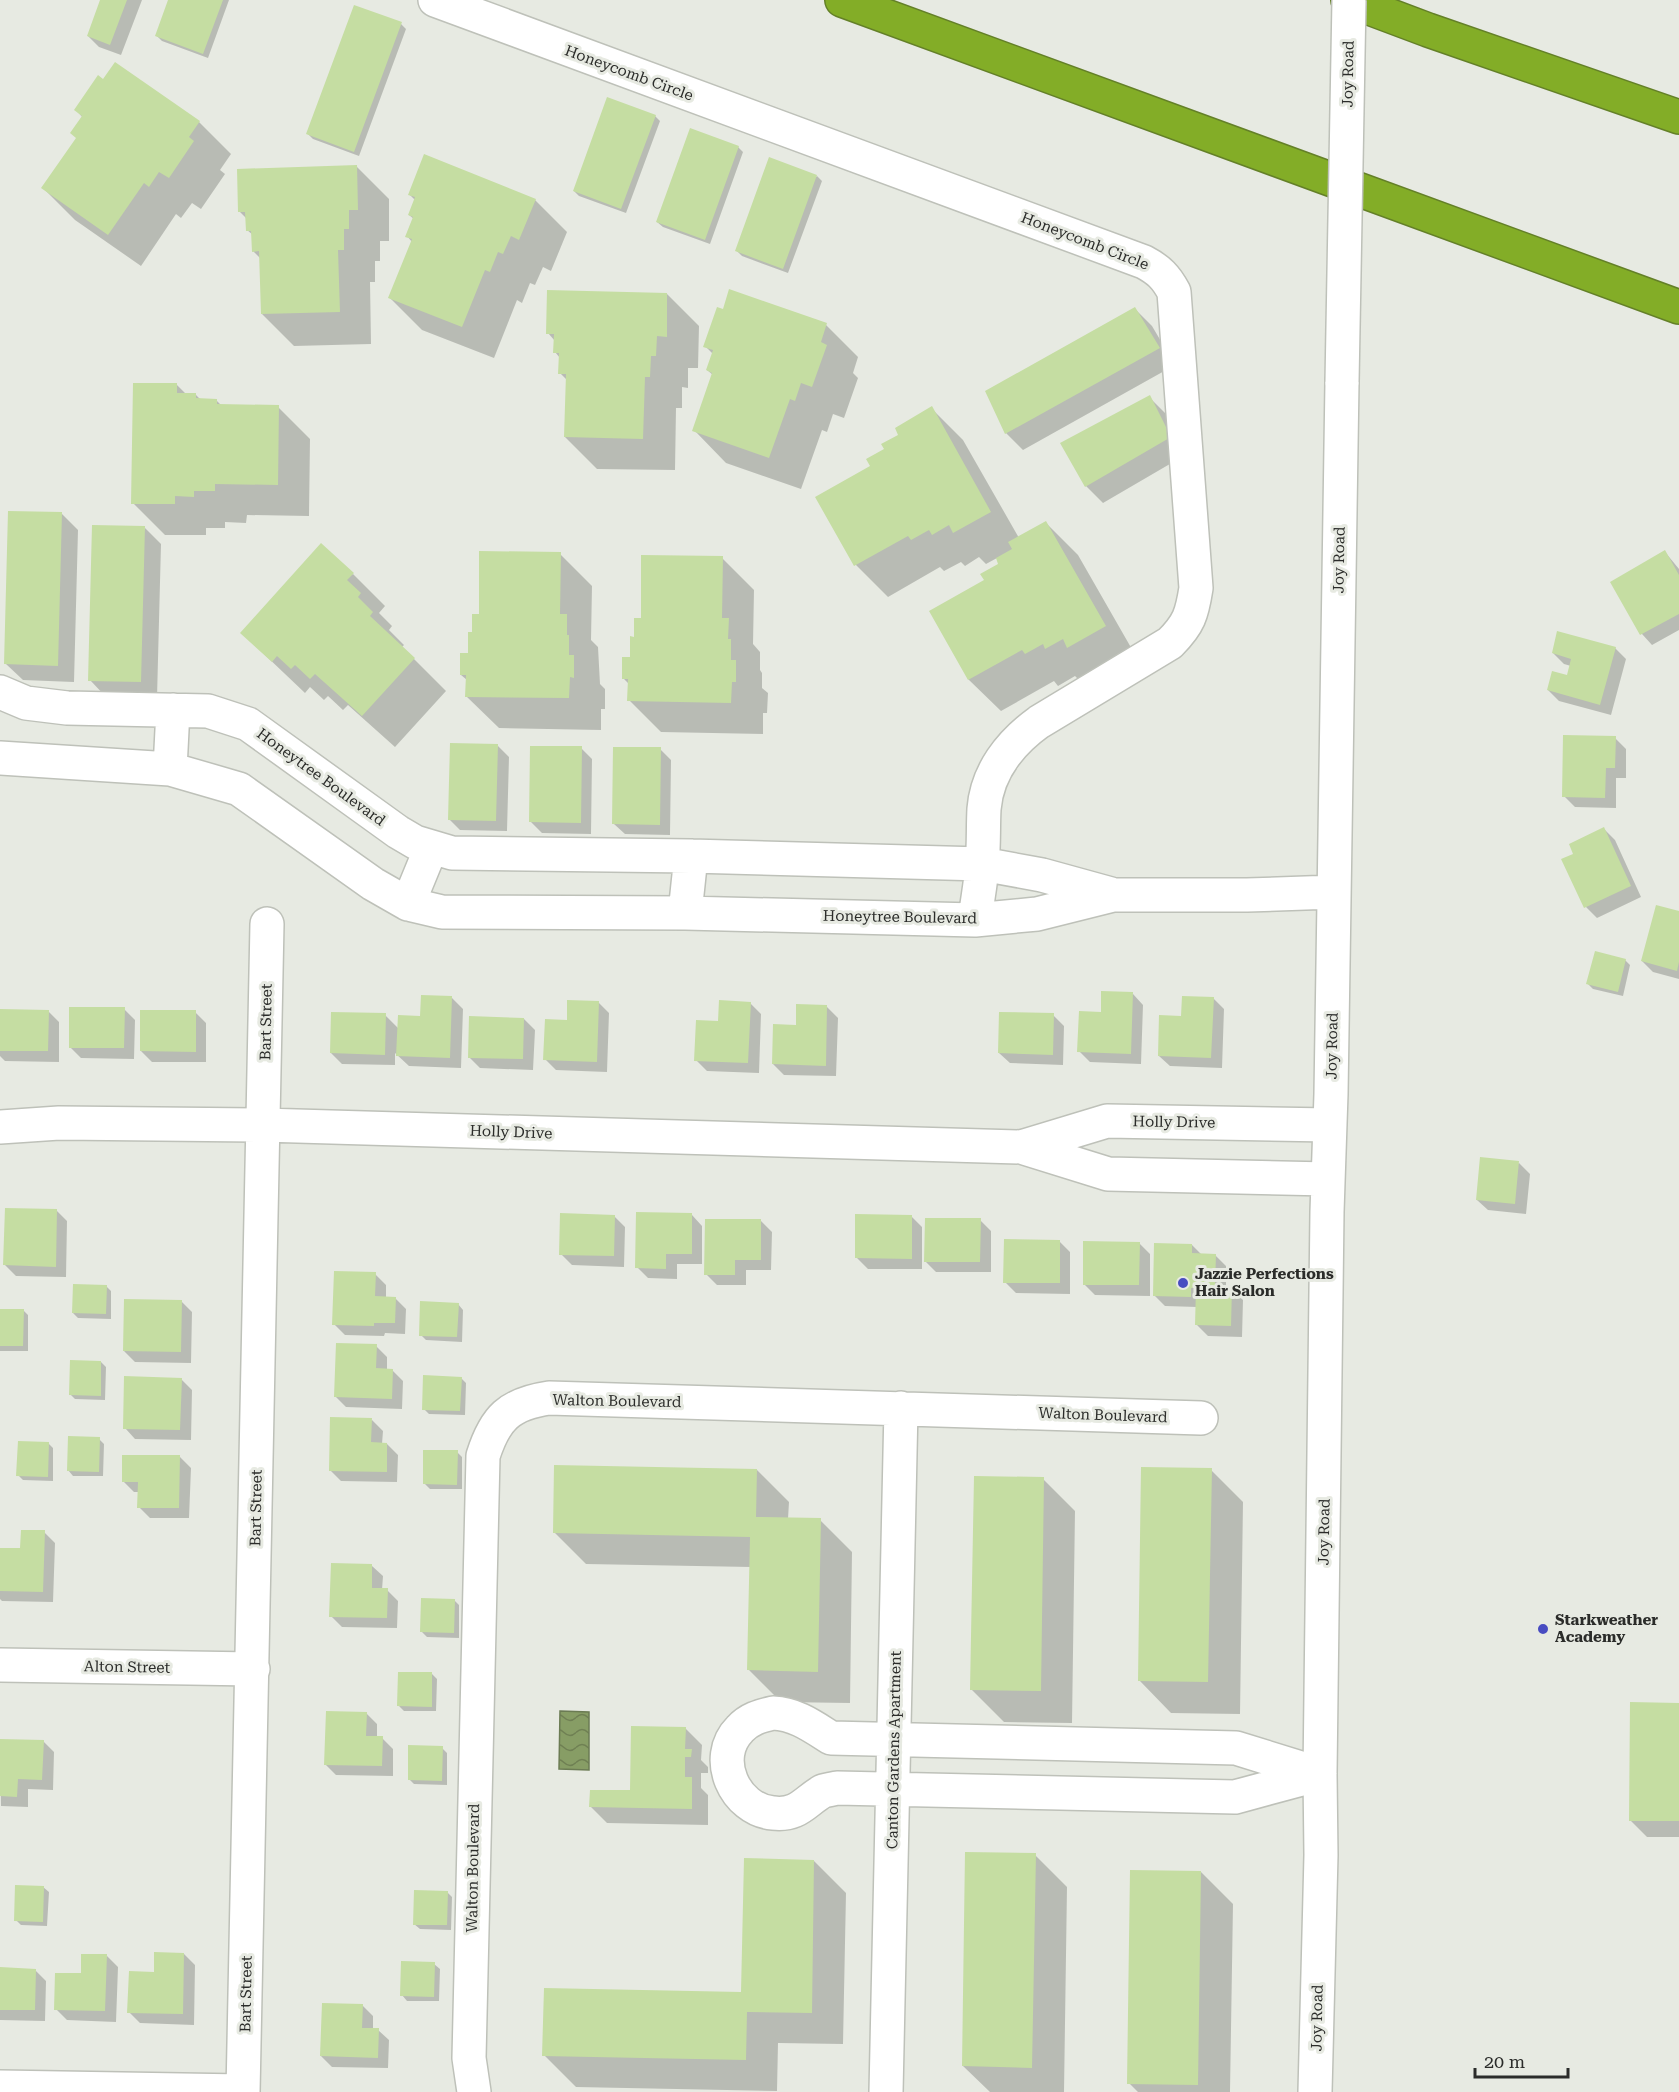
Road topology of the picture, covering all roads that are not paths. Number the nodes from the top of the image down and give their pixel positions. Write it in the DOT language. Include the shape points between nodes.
graph roads {
  1 [pos="435,0"];
  2 [pos="842,0"];
  3 [pos="1348,0"];
  4 [pos="1679,117"];
  5 [pos="1679,306"];
  6 [pos="2,696"];
  7 [pos="172,710"];
  8 [pos="0,759"];
  9 [pos="170,769"];
  10 [pos="431,848"];
  11 [pos="691,856"];
  12 [pos="982,864"];
  13 [pos="1334,892"];
  14 [pos="1113,895"];
  15 [pos="408,904"];
  16 [pos="685,913"];
  17 [pos="975,920"];
  18 [pos="267,924"];
  19 [pos="263,1125"];
  20 [pos="1330,1125"];
  21 [pos="0,1127"];
  22 [pos="1021,1147"];
  23 [pos="1328,1179"];
  24 [pos="901,1408"];
  25 [pos="1201,1419"];
  26 [pos="0,1665"];
  27 [pos="253,1669"];
  28 [pos="894,1740"];
  29 [pos="1091,1744"];
  30 [pos="1320,1774"];
  31 [pos="894,1789"];
  32 [pos="1091,1794"];
  33 [pos="0,2087"];
  34 [pos="243,2092"];
  35 [pos="474,2092"];
  36 [pos="886,2092"];
  37 [pos="1315,2092"];
  1 -- 12 [label="street, Honeycomb Circle" via="1144,262 1166,277 1174,292 1196,588 1193,612 1170,643 1039,722 1009,748 986,795"];
  2 -- 5 [label="highway"];
  3 -- 4 [label="highway"];
  3 -- 13 [label="street, Joy Road, bridge"];
  6 -- 7 [label="street, Honeytree Boulevard" via="26,704 67,708"];
  7 -- 9 [label="street"];
  7 -- 10 [label="street, Honeytree Boulevard" via="208,711 248,724 398,832"];
  8 -- 9 [label="street, Honeytree Boulevard"];
  9 -- 15 [label="street, Honeytree Boulevard" via="239,789 373,884"];
  10 -- 11 [label="street, Honeytree Boulevard" via="452,853"];
  10 -- 15 [label="street"];
  11 -- 12 [label="street, Honeytree Boulevard"];
  11 -- 16 [label="street"];
  12 -- 14 [label="street, Honeytree Boulevard" via="1042,875"];
  12 -- 17 [label="street, Honeycomb Circle"];
  13 -- 14 [label="street, Honeytree Boulevard"];
  13 -- 20 [label="street, Joy Road"];
  14 -- 17 [label="street, Honeytree Boulevard" via="1037,914"];
  15 -- 16 [label="street, Honeytree Boulevard" via="442,912"];
  16 -- 17 [label="street, Honeytree Boulevard"];
  18 -- 19 [label="street, Bart Street"];
  19 -- 21 [label="street, Holly Drive" via="59,1123"];
  19 -- 22 [label="street, Holly Drive"];
  19 -- 27 [label="street, Bart Street"];
  20 -- 22 [label="street, Holly Drive" via="1107,1121"];
  20 -- 23 [label="street, Joy Road"];
  22 -- 23 [label="street, Holly Drive" via="1108,1174"];
  23 -- 30 [label="street, Joy Road"];
  24 -- 25 [label="street, Walton Boulevard"];
  24 -- 28 [label="street, Canton Gardens Apartment"];
  24 -- 35 [label="street, Walton Boulevard" via="549,1398 520,1405 498,1422 483,1455 469,2058"];
  26 -- 27 [label="street, Alton Street"];
  27 -- 34 [label="street, Bart Street"];
  28 -- 29 [label="street"];
  28 -- 31 [label="street, Canton Gardens Apartment"];
  28 -- 31 [label="street" via="831,1738 798,1717 773,1713 756,1717 739,1730 730,1744 727,1761 729,1779 740,1797 758,1810 775,1814 796,1810 823,1791 837,1788"];
  29 -- 30 [label="street" via="1236,1748"];
  29 -- 32 [label="street"];
  30 -- 32 [label="street" via="1235,1797"];
  30 -- 37 [label="street, Joy Road"];
  31 -- 32 [label="street"];
  31 -- 36 [label="street, Canton Gardens Apartment"];
  33 -- 34 [label="street"];
}
